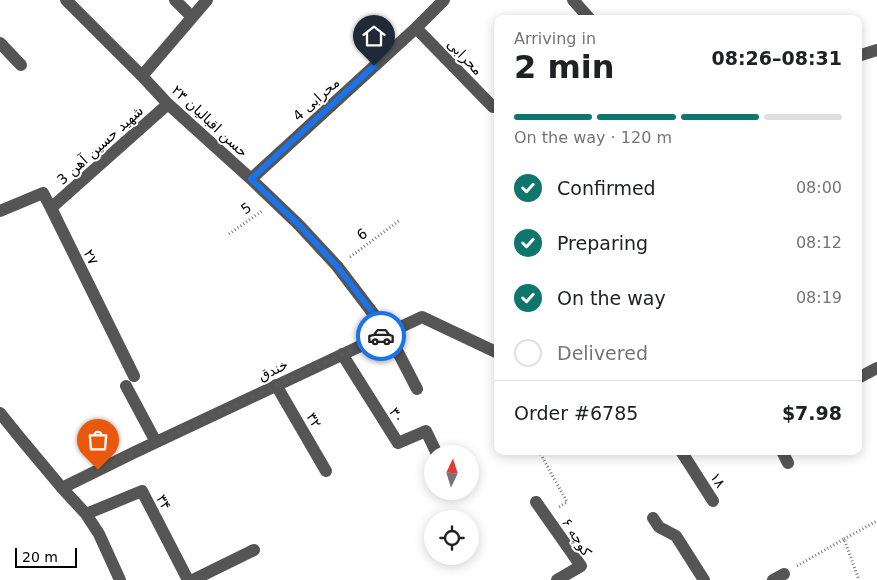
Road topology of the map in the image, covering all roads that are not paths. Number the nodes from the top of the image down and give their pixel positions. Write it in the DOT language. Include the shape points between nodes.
graph roads {
  1 [pos="66,0"];
  2 [pos="175,0"];
  3 [pos="207,0"];
  4 [pos="444,0"];
  5 [pos="573,0"];
  6 [pos="586,15"];
  7 [pos="192,17"];
  8 [pos="416,28"];
  9 [pos="0,43"];
  10 [pos="876,52"];
  11 [pos="862,55"];
  12 [pos="21,65"];
  13 [pos="142,76"];
  14 [pos="168,104"];
  15 [pos="493,107"];
  16 [pos="251,179"];
  17 [pos="51,208"];
  18 [pos="0,211"];
  19 [pos="388,333"];
  20 [pos="494,351"];
  21 [pos="342,354"];
  22 [pos="877,368"];
  23 [pos="862,376"];
  24 [pos="276,385"];
  25 [pos="417,389"];
  26 [pos="0,413"];
  27 [pos="156,442"];
  28 [pos="433,445"];
  29 [pos="684,455"];
  30 [pos="326,471"];
  31 [pos="62,488"];
  32 [pos="714,501"];
  33 [pos="536,502"];
  34 [pos="86,514"];
  35 [pos="653,518"];
  36 [pos="254,550"];
  37 [pos="120,580"];
  38 [pos="188,580"];
  39 [pos="193,580"];
  40 [pos="557,580"];
  41 [pos="704,580"];
  1 -- 13 [label="street, ۲۳ حسن اقبالیان"];
  2 -- 7 [label="street"];
  3 -- 7 [label="street"];
  4 -- 8 [label="street, محرابی 4"];
  5 -- 6 [label="street"];
  7 -- 13 [label="street"];
  8 -- 15 [label="street, محرابی"];
  8 -- 16 [label="street, محرابی 4"];
  9 -- 12 [label="street"];
  10 -- 11 [label="street"];
  13 -- 14 [label="street, ۲۳ حسن اقبالیان"];
  14 -- 16 [label="street, ۲۳ حسن اقبالیان"];
  14 -- 17 [label="street, شهید حسین آهن 3"];
  16 -- 19 [label="street, ۲۳ حسن اقبالیان" via="337,266"];
  17 -- 18 [label="street, ۲۷" via="43,193"];
  17 -- 27 [label="street, ۲۷"];
  19 -- 20 [label="street, خندق" via="422,317"];
  19 -- 21 [label="street, خندق"];
  19 -- 25 [label="street, ۲۳ حسن اقبالیان"];
  21 -- 24 [label="street, خندق"];
  21 -- 28 [label="street, ۳۰" via="398,443 426,431"];
  22 -- 23 [label="street"];
  24 -- 27 [label="street, خندق"];
  24 -- 30 [label="street, ۳۲"];
  26 -- 31 [label="street"];
  27 -- 31 [label="street, خندق"];
  29 -- 32 [label="street, ۱۸"];
  31 -- 34 [label="street"];
  33 -- 40 [label="street, کوچه ۶" via="581,566"];
  34 -- 37 [label="street"];
  34 -- 38 [label="street, ۳۴" via="142,491"];
  35 -- 41 [label="street" via="659,527 676,536"];
  36 -- 39 [label="street"];
}
